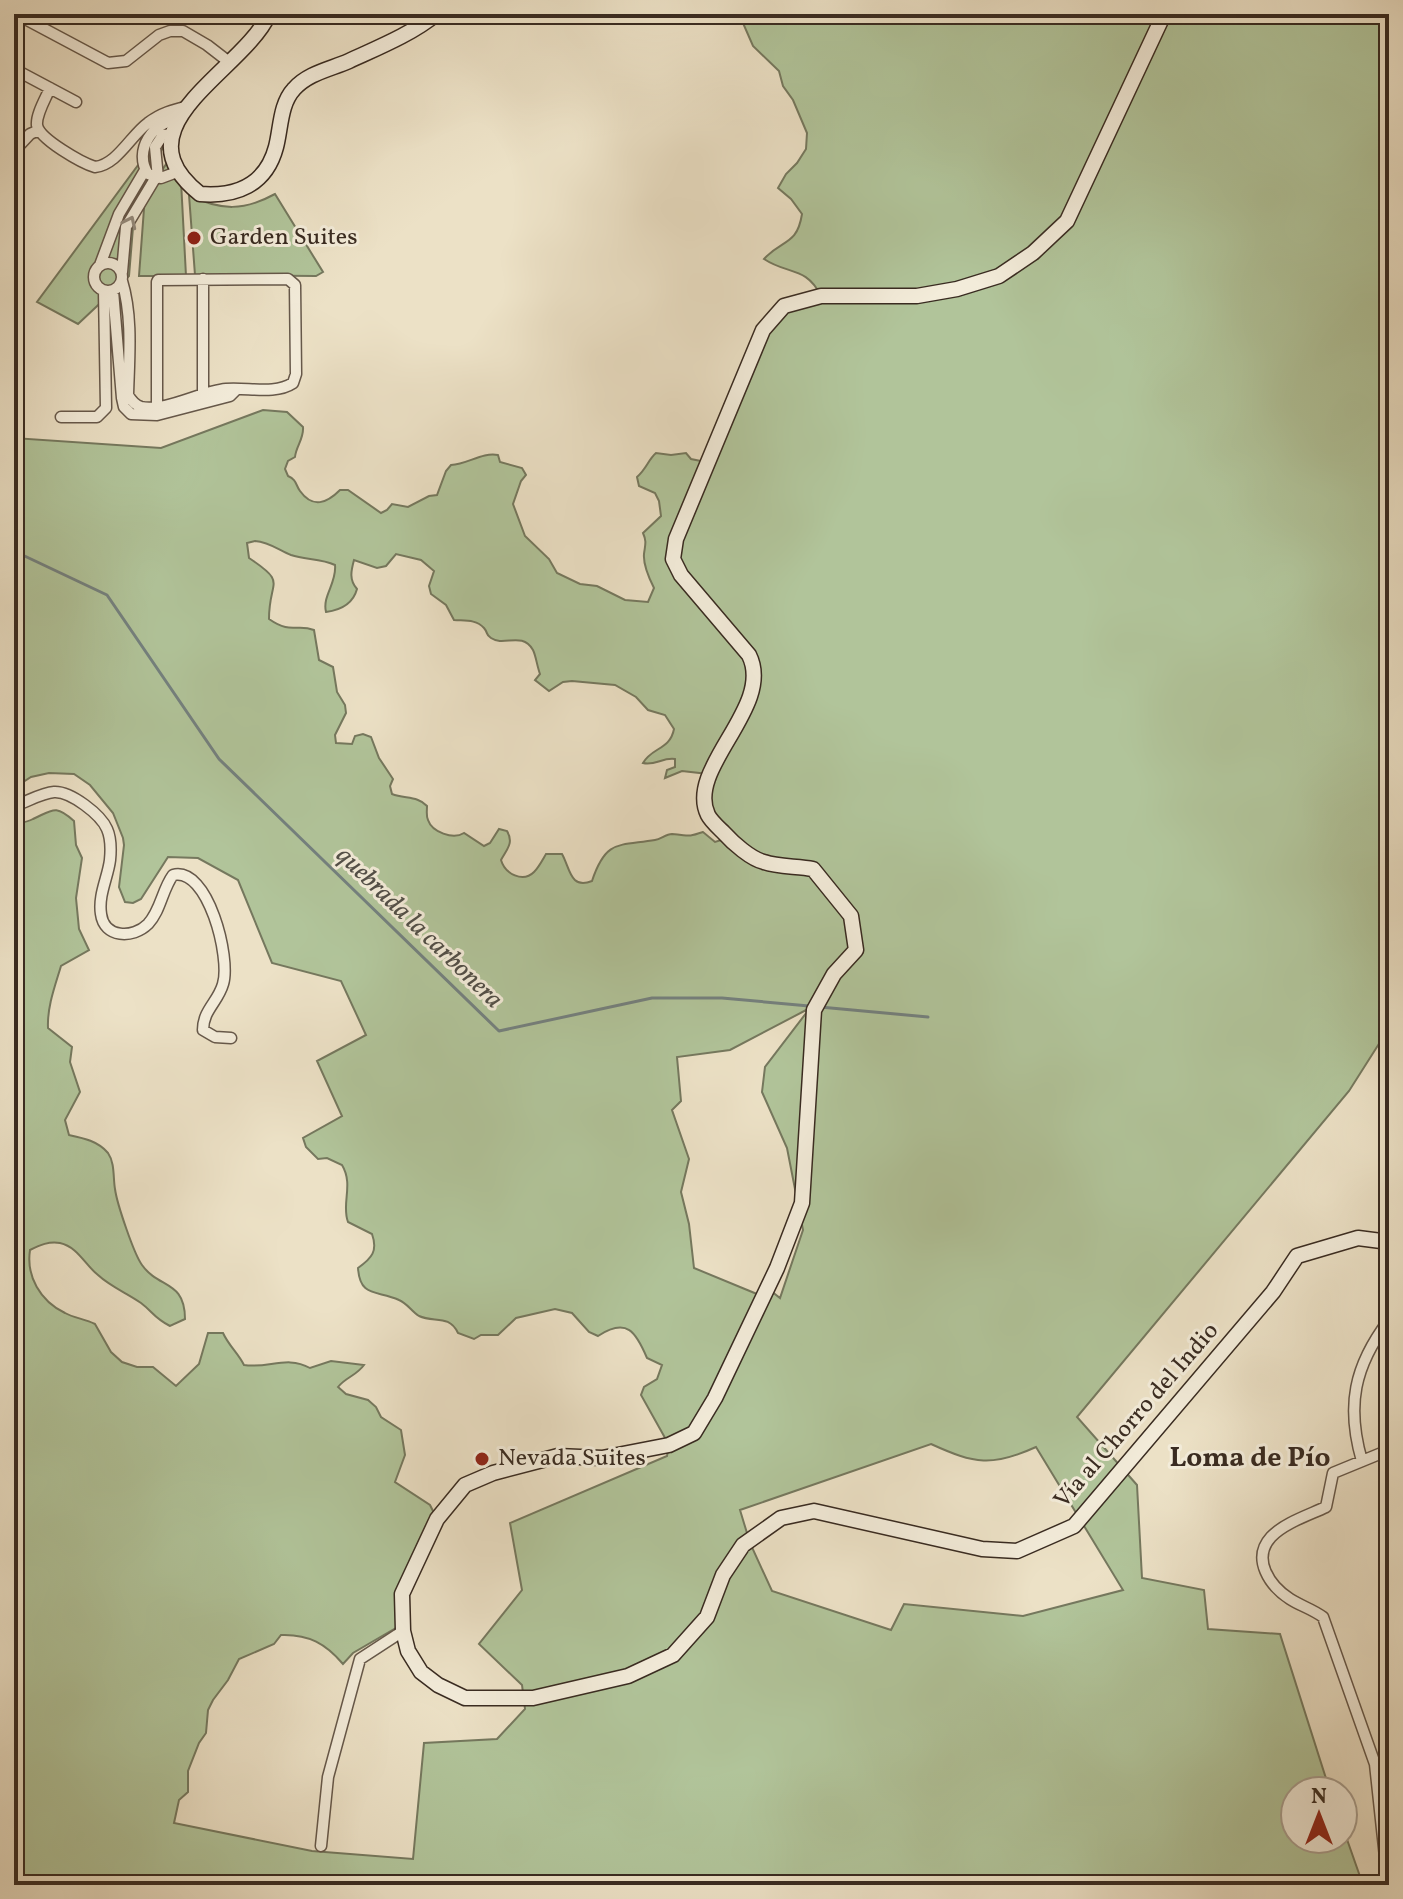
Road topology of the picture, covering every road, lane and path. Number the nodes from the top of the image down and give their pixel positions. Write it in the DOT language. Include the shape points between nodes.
graph roads {
  1 [pos="16,14"];
  2 [pos="269,14"];
  3 [pos="436,14"];
  4 [pos="1164,14"];
  5 [pos="229,62"];
  6 [pos="14,69"];
  7 [pos="50,88"];
  8 [pos="76,102"];
  9 [pos="189,106"];
  10 [pos="176,127"];
  11 [pos="39,130"];
  12 [pos="14,151"];
  13 [pos="145,170"];
  14 [pos="177,172"];
  15 [pos="157,178"];
  16 [pos="100,265"];
  17 [pos="122,277"];
  18 [pos="203,279"];
  19 [pos="108,291"];
  20 [pos="124,342"];
  21 [pos="202,399"];
  22 [pos="157,411"];
  23 [pos="61,417"];
  24 [pos="14,806"];
  25 [pos="231,1038"];
  26 [pos="1389,1242"];
  27 [pos="1389,1320"];
  28 [pos="1389,1450"];
  29 [pos="1362,1461"];
  30 [pos="403,1631"];
  31 [pos="321,1846"];
  32 [pos="1389,1861"];
  1 -- 5 [label="street" via="108,63 126,61 170,31 183,31"];
  2 -- 5 [label="street" via="257,36"];
  3 -- 14 [label="street" via="308,77 294,89 285,103 272,158 248,187 236,193 200,194"];
  4 -- 30 [label="street, Vía al Chorro del Indio" via="1067,221 1033,253 999,276 957,289 917,296 821,296 784,306 763,330 676,539 673,559 754,666 747,704 708,774 708,816 763,862 813,869 851,916 856,950 834,974 814,1010 802,1203 777,1268 694,1433 669,1445 602,1458 558,1456 465,1485 437,1519 402,1594"];
  5 -- 9 [label="street"];
  6 -- 7 [label="street"];
  7 -- 8 [label="street"];
  7 -- 11 [label="street" via="37,121"];
  9 -- 10 [label="street"];
  9 -- 11 [label="street" via="145,125 100,166 91,166"];
  10 -- 13 [label="street" via="167,120 146,141"];
  10 -- 14 [label="street" via="171,159"];
  10 -- 15 [label="street" via="155,147"];
  11 -- 12 [label="street"];
  13 -- 15 [label="street"];
  13 -- 16 [label="street" via="119,214"];
  14 -- 15 [label="street"];
  17 -- 15 [label="street, one-way" via="126,227"];
  16 -- 17 [label="street" via="113,263"];
  16 -- 19 [label="street" via="93,277"];
  17 -- 19 [label="street"];
  17 -- 20 [label="street" via="127,300"];
  18 -- 21 [label="street"];
  18 -- 21 [label="street" via="288,279 295,285 296,374 293,383 280,388 236,390 230,396"];
  18 -- 22 [label="street" via="157,282"];
  19 -- 20 [label="street"];
  19 -- 23 [label="street" via="106,408 97,417"];
  20 -- 22 [label="street" via="124,407 131,414"];
  21 -- 22 [label="street"];
  24 -- 25 [label="street" via="64,792 106,827 110,861 101,915 113,932 127,935 145,926 173,875 192,879 221,935 225,955 224,983 205,1013 203,1030"];
  26 -- 30 [label="street, Vía al Chorro del Indio" via="1358,1238 1297,1256 1273,1292 1074,1526 1046,1540 1017,1551 982,1549 814,1511 781,1518 743,1545 723,1575 707,1617 673,1655 628,1676 533,1698 465,1698 438,1685 421,1672"];
  27 -- 29 [label="street" via="1360,1370 1354,1432"];
  28 -- 29 [label="street"];
  29 -- 32 [label="street" via="1333,1473 1326,1507 1271,1537 1262,1566 1290,1599 1323,1617 1375,1764"];
  30 -- 31 [label="street" via="360,1659 328,1777"];
}
